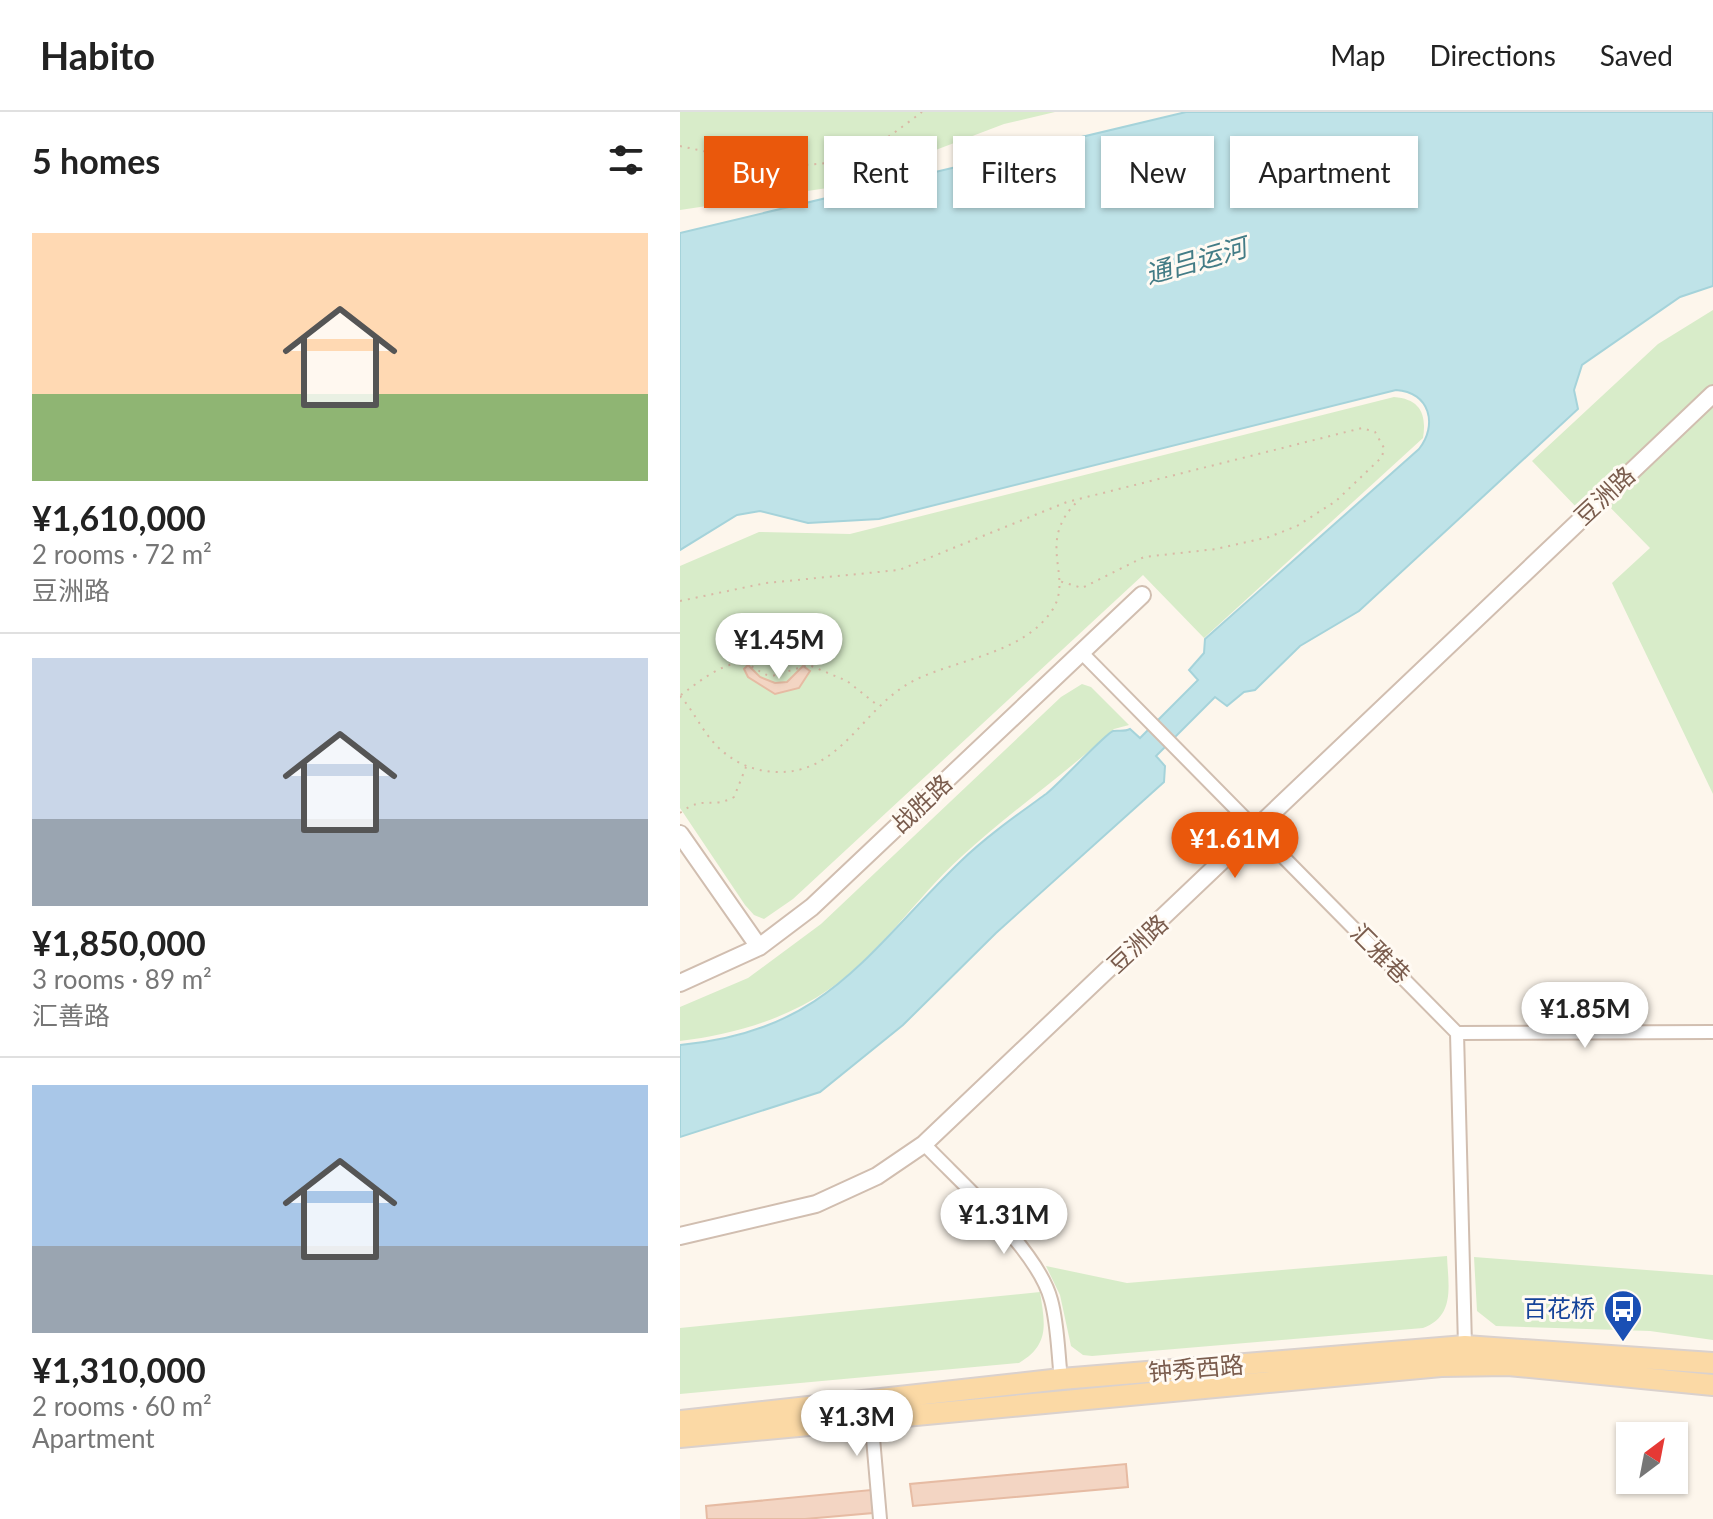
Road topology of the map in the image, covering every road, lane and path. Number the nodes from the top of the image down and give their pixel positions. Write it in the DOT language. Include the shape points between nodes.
graph roads {
  1 [pos="922,112"];
  2 [pos="680,148"];
  3 [pos="1713,394"];
  4 [pos="1082,498"];
  5 [pos="1059,581"];
  6 [pos="1142,595"];
  7 [pos="680,601"];
  8 [pos="1082,653"];
  9 [pos="680,696"];
  10 [pos="877,705"];
  11 [pos="746,766"];
  12 [pos="680,813"];
  13 [pos="1258,831"];
  14 [pos="680,834"];
  15 [pos="759,947"];
  16 [pos="680,983"];
  17 [pos="1713,1032"];
  18 [pos="1457,1033"];
  19 [pos="924,1144"];
  20 [pos="680,1236"];
  21 [pos="1465,1346"];
  22 [pos="1713,1363"];
  23 [pos="1061,1379"];
  24 [pos="1713,1385"];
  25 [pos="870,1409"];
  26 [pos="680,1421"];
  27 [pos="680,1437"];
  28 [pos="880,1519"];
  1 -- 2 [label="path" via="842,160 776,163"];
  3 -- 13 [label="street, 豆洲路"];
  4 -- 5 [label="path" via="1057,533"];
  4 -- 5 [label="path" via="1362,428 1375,432 1384,448 1382,457 1336,501 1288,530 1216,549 1155,553 1082,588"];
  4 -- 7 [label="path" via="899,570 766,583"];
  5 -- 10 [label="path" via="1053,610 1029,634 913,681"];
  6 -- 8 [label="street, 战胜路"];
  8 -- 13 [label="street, 汇雅巷"];
  8 -- 15 [label="street, 战胜路" via="812,907"];
  9 -- 10 [label="path" via="738,663 772,676 809,665 847,681"];
  9 -- 11 [label="path" via="714,743"];
  10 -- 11 [label="path" via="844,745 820,764 787,772"];
  11 -- 12 [label="path" via="734,797 719,803 695,802"];
  13 -- 18 [label="street, 汇雅巷"];
  13 -- 19 [label="street, 豆洲路"];
  14 -- 15 [label="street"];
  15 -- 16 [label="street, 战胜路"];
  17 -- 18 [label="street"];
  18 -- 21 [label="street"];
  19 -- 20 [label="street, 豆洲路" via="877,1176 816,1204"];
  19 -- 23 [label="street" via="1043,1277 1052,1301"];
  21 -- 22 [label="main road, 钟秀西路"];
  21 -- 23 [label="main road, 钟秀西路"];
  23 -- 25 [label="main road, 钟秀西路"];
  24 -- 25 [label="main road, 钟秀西路" via="1508,1365 1441,1366"];
  25 -- 26 [label="main road, 钟秀西路"];
  25 -- 27 [label="main road, 钟秀西路"];
  25 -- 28 [label="street"];
}
